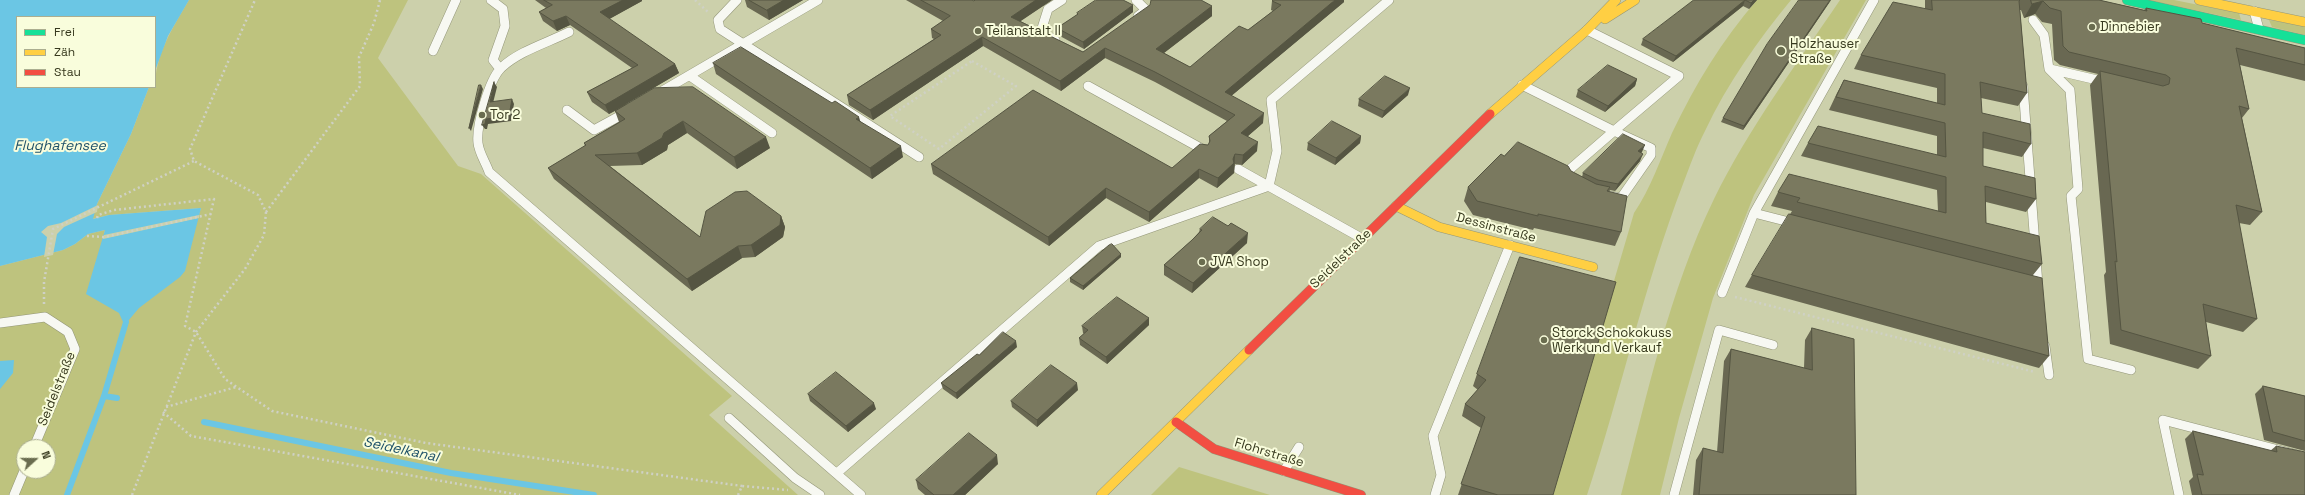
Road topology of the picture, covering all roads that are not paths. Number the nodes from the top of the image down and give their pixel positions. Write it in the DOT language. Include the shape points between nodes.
graph roads {
  1 [pos="456,0"];
  2 [pos="491,0"];
  3 [pos="738,0"];
  4 [pos="818,0"];
  5 [pos="1062,0"];
  6 [pos="1136,0"];
  7 [pos="1389,0"];
  8 [pos="1616,0"];
  9 [pos="1635,0"];
  10 [pos="1874,0"];
  11 [pos="2127,0"];
  12 [pos="2199,0"];
  13 [pos="2254,11"];
  14 [pos="1134,19"];
  15 [pos="2033,20"];
  16 [pos="2305,22"];
  17 [pos="2259,29"];
  18 [pos="1587,30"];
  19 [pos="569,32"];
  20 [pos="2305,40"];
  21 [pos="742,45"];
  22 [pos="1065,46"];
  23 [pos="433,51"];
  24 [pos="500,69"];
  25 [pos="2049,69"];
  26 [pos="690,76"];
  27 [pos="2023,79"];
  28 [pos="1522,85"];
  29 [pos="2116,85"];
  30 [pos="1088,86"];
  31 [pos="649,99"];
  32 [pos="635,107"];
  33 [pos="567,110"];
  34 [pos="1614,131"];
  35 [pos="772,133"];
  36 [pos="1204,150"];
  37 [pos="919,157"];
  38 [pos="1238,169"];
  39 [pos="1269,186"];
  40 [pos="1396,206"];
  41 [pos="1754,213"];
  42 [pos="1808,226"];
  43 [pos="1362,239"];
  44 [pos="1510,245"];
  45 [pos="1593,266"];
  46 [pos="2023,281"];
  47 [pos="1722,293"];
  48 [pos="0,323"];
  49 [pos="2044,338"];
  50 [pos="1773,345"];
  51 [pos="2131,370"];
  52 [pos="2049,375"];
  53 [pos="729,418"];
  54 [pos="1176,422"];
  55 [pos="37,439"];
  56 [pos="1299,447"];
  57 [pos="2305,457"];
  58 [pos="1284,471"];
  59 [pos="837,473"];
  60 [pos="21,479"];
  61 [pos="14,495"];
  62 [pos="820,495"];
  63 [pos="861,495"];
  64 [pos="1101,495"];
  65 [pos="1361,495"];
  66 [pos="1435,495"];
  67 [pos="1674,495"];
  68 [pos="2179,495"];
  1 -- 23 [label="lane"];
  2 -- 24 [label="lane" via="503,9 505,26 493,60"];
  3 -- 21 [label="lane" via="718,20 720,29"];
  4 -- 21 [label="lane"];
  5 -- 22 [label="lane" via="1048,9 1042,28 1046,35"];
  6 -- 14 [label="lane" via="1146,10"];
  7 -- 39 [label="lane" via="1271,100 1277,152"];
  8 -- 18 [label="main road, Seidelstraße"];
  9 -- 18 [label="main road, Seidelstraße"];
  10 -- 41 [label="lane"];
  11 -- 17 [label="main road"];
  12 -- 13 [label="main road"];
  13 -- 16 [label="main road"];
  13 -- 17 [label="lane"];
  15 -- 25 [label="lane" via="2044,35"];
  17 -- 20 [label="main road"];
  18 -- 28 [label="main road, Seidelstraße"];
  18 -- 34 [label="lane" via="1679,76"];
  19 -- 24 [label="lane"];
  21 -- 26 [label="lane"];
  21 -- 37 [label="lane"];
  24 -- 59 [label="lane" via="489,88 477,142 489,172"];
  25 -- 29 [label="lane"];
  25 -- 51 [label="lane" via="2070,90 2078,189 2071,196 2088,359"];
  26 -- 31 [label="lane"];
  26 -- 35 [label="lane"];
  27 -- 46 [label="lane" via="2039,288"];
  28 -- 34 [label="lane"];
  28 -- 40 [label="main road, Seidelstraße"];
  30 -- 36 [label="lane"];
  32 -- 33 [label="lane" via="594,130"];
  34 -- 34 [label="lane" via="1569,170 1569,180 1580,188 1610,199 1621,198 1651,155 1651,148 1647,145"];
  38 -- 39 [label="lane"];
  39 -- 43 [label="lane"];
  39 -- 59 [label="lane" via="1099,246"];
  40 -- 43 [label="main road, Seidelstraße"];
  40 -- 44 [label="main road, Dessinstraße" via="1439,227"];
  41 -- 42 [label="lane"];
  41 -- 47 [label="lane"];
  43 -- 54 [label="main road, Seidelstraße"];
  44 -- 45 [label="main road, Dessinstraße"];
  44 -- 66 [label="lane" via="1433,436 1441,475"];
  48 -- 55 [label="lane, Seidelstraße" via="45,317 68,332 75,349"];
  49 -- 52 [label="lane"];
  50 -- 67 [label="lane" via="1719,330"];
  53 -- 62 [label="lane" via="795,478"];
  54 -- 58 [label="main road, Flohrstraße" via="1214,449"];
  54 -- 64 [label="main road, Seidelstraße"];
  56 -- 58 [label="lane"];
  57 -- 68 [label="lane" via="2163,420"];
  58 -- 65 [label="main road, Flohrstraße"];
  59 -- 63 [label="lane"];
  60 -- 61 [label="lane"];
}
